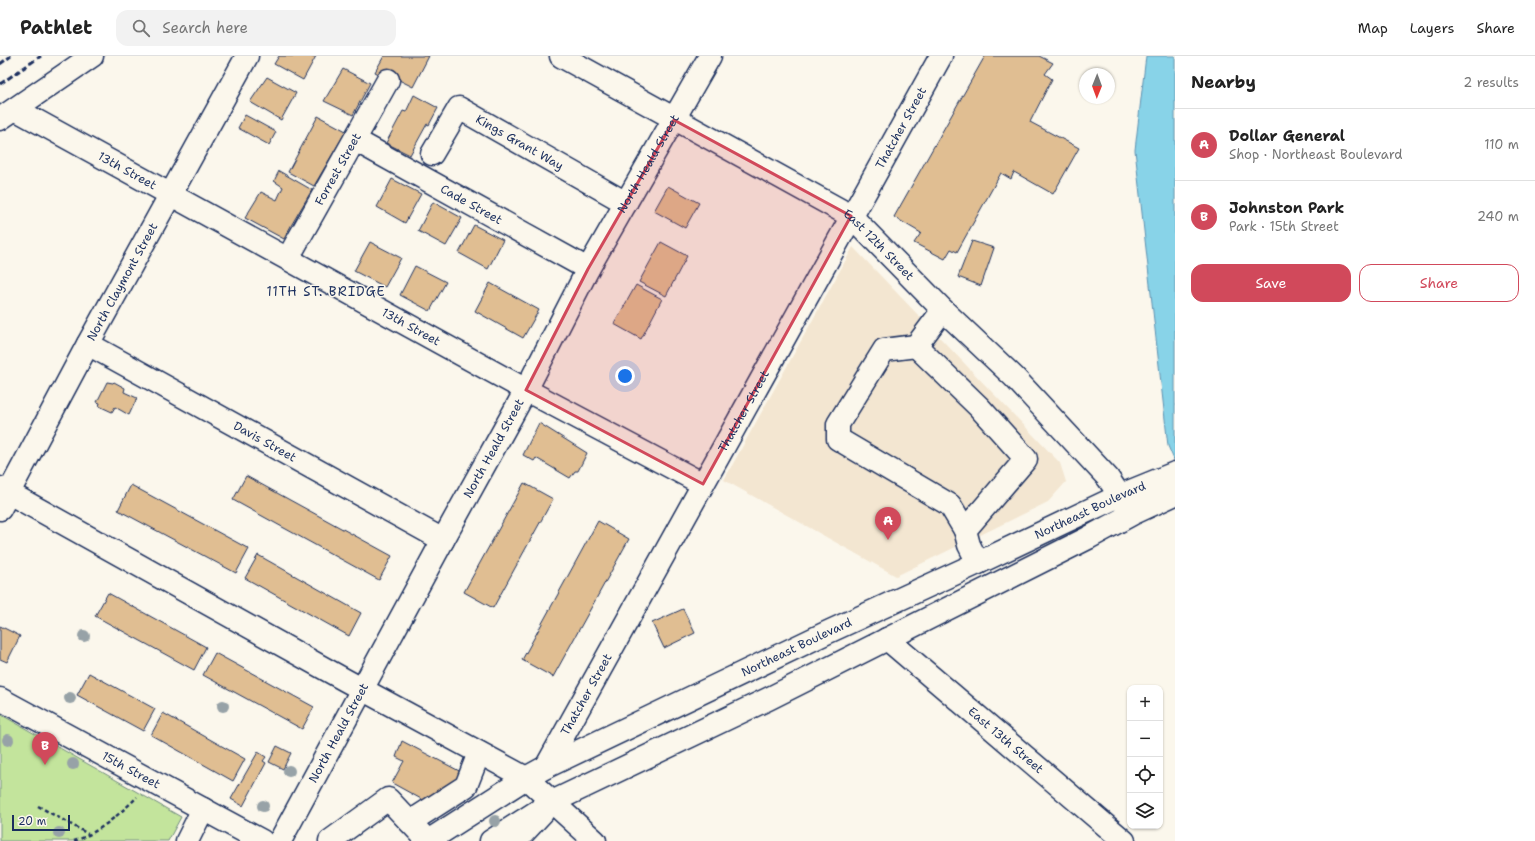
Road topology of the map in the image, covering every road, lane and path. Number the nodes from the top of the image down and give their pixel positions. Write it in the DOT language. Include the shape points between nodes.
graph roads {
  1 [pos="92,56"];
  2 [pos="247,56"];
  3 [pos="561,56"];
  4 [pos="710,56"];
  5 [pos="941,56"];
  6 [pos="388,80"];
  7 [pos="8,114"];
  8 [pos="674,120"];
  9 [pos="355,140"];
  10 [pos="432,154"];
  11 [pos="172,194"];
  12 [pos="626,203"];
  13 [pos="851,216"];
  14 [pos="288,258"];
  15 [pos="588,269"];
  16 [pos="944,310"];
  17 [pos="88,344"];
  18 [pos="916,346"];
  19 [pos="526,390"];
  20 [pos="1174,480"];
  21 [pos="703,484"];
  22 [pos="1121,495"];
  23 [pos="3,497"];
  24 [pos="1132,514"];
  25 [pos="965,530"];
  26 [pos="442,540"];
  27 [pos="978,563"];
  28 [pos="887,639"];
  29 [pos="362,689"];
  30 [pos="0,699"];
  31 [pos="479,753"];
  32 [pos="546,767"];
  33 [pos="526,778"];
  34 [pos="466,786"];
  35 [pos="138,797"];
  36 [pos="552,802"];
  37 [pos="38,806"];
  38 [pos="480,808"];
  39 [pos="204,809"];
  40 [pos="410,822"];
  41 [pos="88,834"];
  42 [pos="287,839"];
  43 [pos="74,841"];
  44 [pos="186,841"];
  45 [pos="262,841"];
  46 [pos="330,841"];
  47 [pos="428,841"];
  48 [pos="491,841"];
  49 [pos="516,841"];
  50 [pos="595,841"];
  51 [pos="1124,841"];
  1 -- 7 [label="street"];
  2 -- 11 [label="street, North Claymont Street"];
  3 -- 8 [label="street, East 12th Street"];
  4 -- 8 [label="street, North Heald Street"];
  5 -- 13 [label="street, Thatcher Street"];
  6 -- 9 [label="street, Forrest Street"];
  7 -- 11 [label="street, 13th Street"];
  8 -- 12 [label="street, North Heald Street"];
  8 -- 13 [label="street, East 12th Street"];
  9 -- 14 [label="street, Forrest Street"];
  9 -- 15 [label="street, Cade Street"];
  10 -- 12 [label="street, Kings Grant Way" via="460,108"];
  11 -- 14 [label="street, 13th Street"];
  11 -- 17 [label="street, North Claymont Street"];
  12 -- 15 [label="street, North Heald Street"];
  13 -- 16 [label="street, East 12th Street"];
  13 -- 21 [label="street, Thatcher Street"];
  14 -- 19 [label="street, 13th Street"];
  15 -- 19 [label="street, North Heald Street"];
  16 -- 18 [label="street"];
  16 -- 22 [label="street, East 12th Street" via="1014,377"];
  17 -- 23 [label="street, North Claymont Street"];
  17 -- 26 [label="street, Davis Street"];
  18 -- 25 [label="street" via="979,407 1026,459"];
  18 -- 25 [label="street" via="884,350 838,424 838,439 950,505"];
  19 -- 21 [label="street, 13th Street"];
  19 -- 26 [label="street, North Heald Street"];
  20 -- 22 [label="street, Northeast Boulevard"];
  20 -- 24 [label="street, Northeast Boulevard"];
  21 -- 32 [label="street, Thatcher Street"];
  22 -- 24 [label="street, East 12th Street"];
  22 -- 27 [label="street, Northeast Boulevard"];
  23 -- 29 [label="street"];
  24 -- 28 [label="street, Northeast Boulevard"];
  25 -- 27 [label="street" via="968,545"];
  26 -- 29 [label="street, North Heald Street"];
  27 -- 32 [label="street, Northeast Boulevard"];
  28 -- 36 [label="street, Northeast Boulevard"];
  28 -- 51 [label="street, East 13th Street"];
  29 -- 31 [label="street"];
  29 -- 42 [label="street, North Heald Street"];
  30 -- 39 [label="street, 15th Street"];
  31 -- 33 [label="street"];
  31 -- 34 [label="street"];
  32 -- 33 [label="street, Northeast Boulevard"];
  33 -- 36 [label="street"];
  33 -- 38 [label="street, Northeast Boulevard"];
  34 -- 38 [label="street"];
  34 -- 40 [label="street"];
  35 -- 41 [label="path" via="119,815"];
  36 -- 48 [label="street, Northeast Boulevard"];
  36 -- 49 [label="street"];
  36 -- 50 [label="street"];
  37 -- 41 [label="path"];
  38 -- 47 [label="street, Northeast Boulevard"];
  39 -- 44 [label="street"];
  39 -- 45 [label="street, 15th Street"];
  40 -- 46 [label="street" via="388,799"];
  40 -- 47 [label="street"];
  41 -- 43 [label="path"];
}
